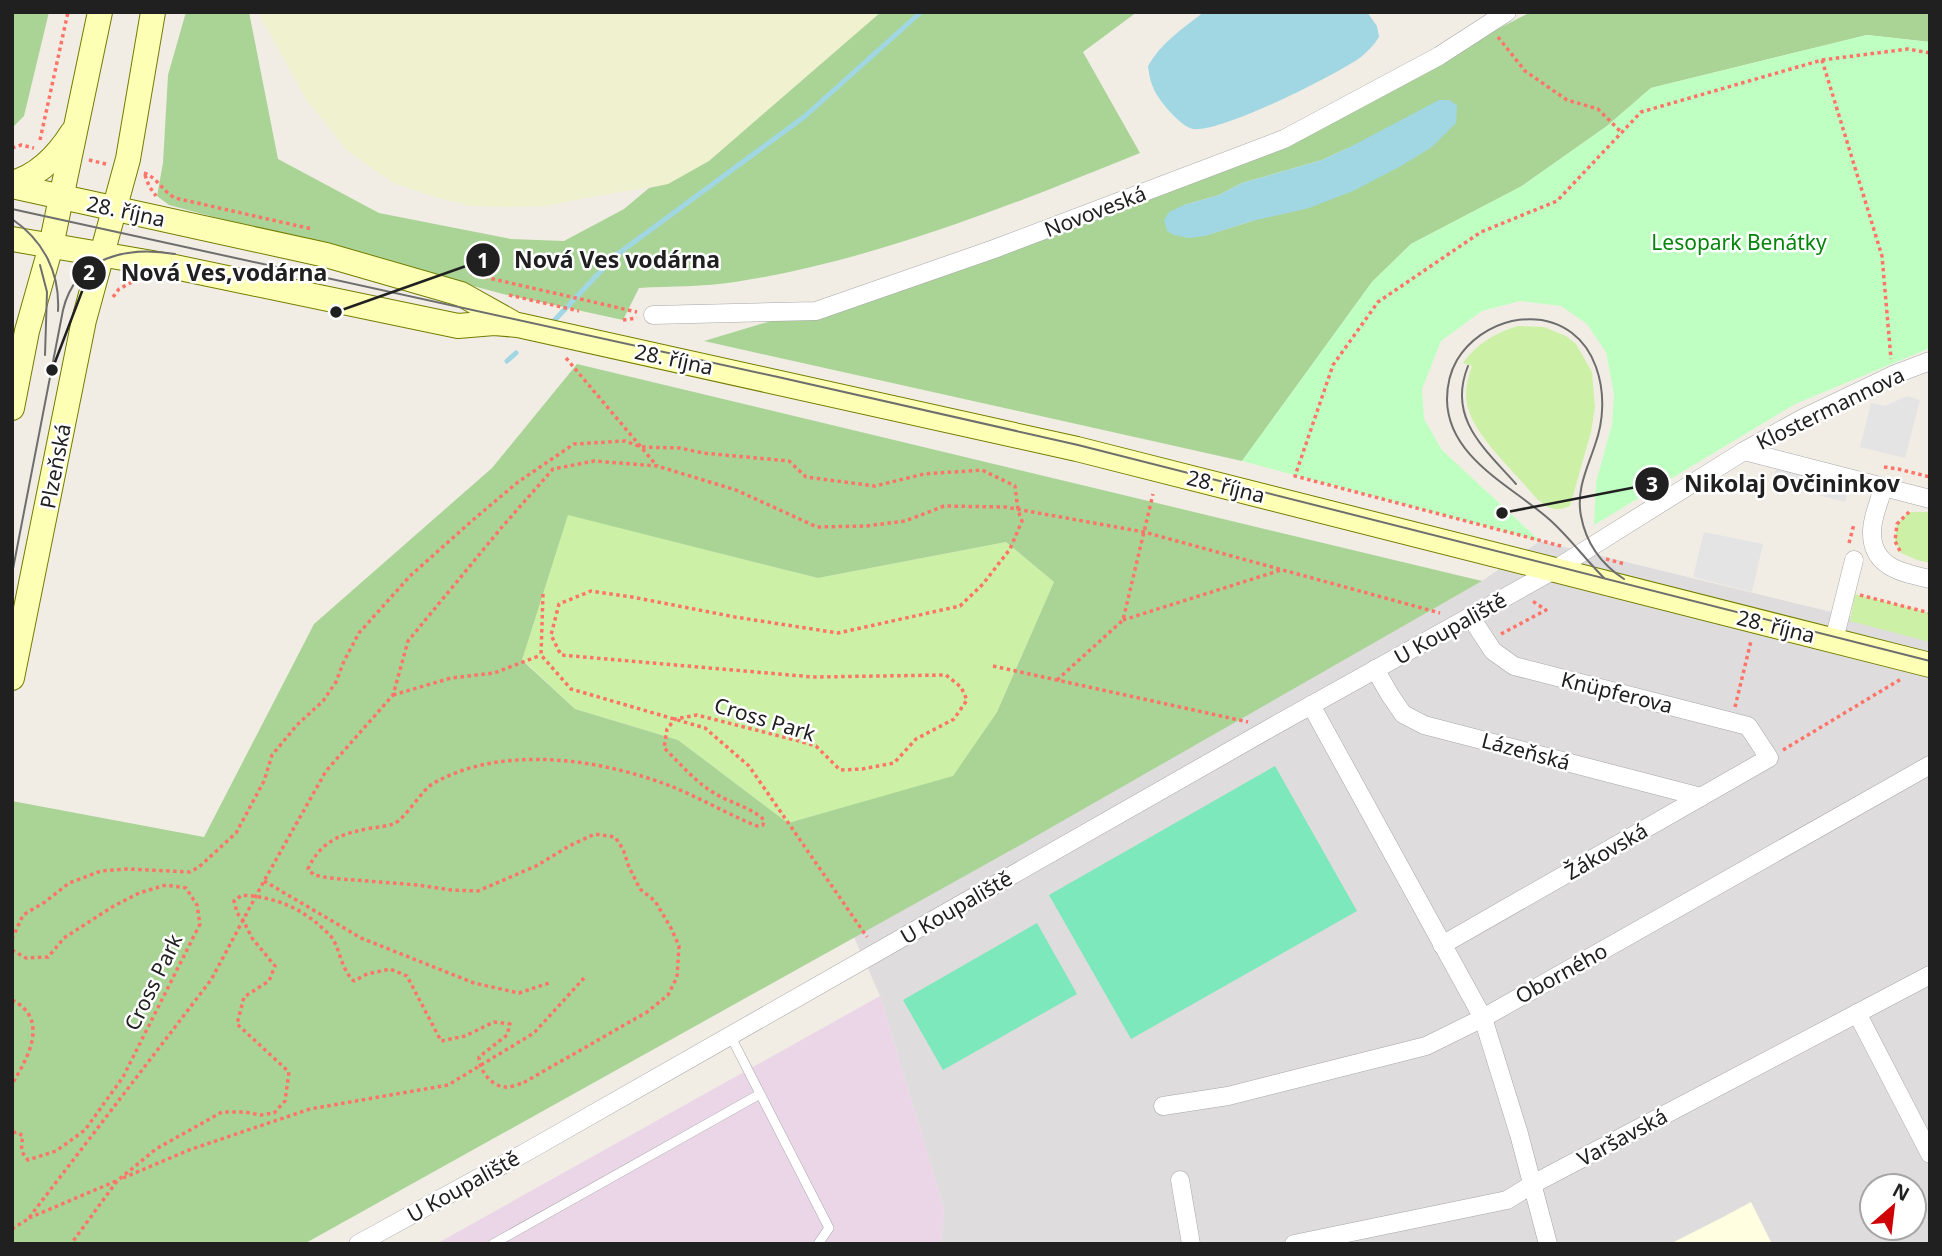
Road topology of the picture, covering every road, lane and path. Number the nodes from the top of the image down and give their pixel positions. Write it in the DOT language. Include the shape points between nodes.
graph roads {
  1 [pos="68,12"];
  2 [pos="100,12"];
  3 [pos="1507,12"];
  4 [pos="153,16"];
  5 [pos="1486,26"];
  6 [pos="1930,53"];
  7 [pos="1822,60"];
  8 [pos="77,123"];
  9 [pos="1622,133"];
  10 [pos="40,141"];
  11 [pos="12,148"];
  12 [pos="35,148"];
  13 [pos="12,185"];
  14 [pos="62,197"];
  15 [pos="114,209"];
  16 [pos="12,239"];
  17 [pos="51,246"];
  18 [pos="102,255"];
  19 [pos="143,277"];
  20 [pos="562,295"];
  21 [pos="111,300"];
  22 [pos="553,305"];
  23 [pos="579,310"];
  24 [pos="653,316"];
  25 [pos="518,325"];
  26 [pos="562,344"];
  27 [pos="1930,361"];
  28 [pos="1893,375"];
  29 [pos="12,408"];
  30 [pos="641,447"];
  31 [pos="1744,451"];
  32 [pos="657,466"];
  33 [pos="1873,466"];
  34 [pos="1930,477"];
  35 [pos="1883,487"];
  36 [pos="1153,494"];
  37 [pos="1925,505"];
  38 [pos="1018,510"];
  39 [pos="1144,532"];
  40 [pos="1584,552"];
  41 [pos="1901,553"];
  42 [pos="1854,560"];
  43 [pos="1635,567"];
  44 [pos="1282,570"];
  45 [pos="1554,570"];
  46 [pos="1930,579"];
  47 [pos="543,594"];
  48 [pos="1856,594"];
  49 [pos="1546,610"];
  50 [pos="1930,612"];
  51 [pos="1442,613"];
  52 [pos="1470,616"];
  53 [pos="1123,620"];
  54 [pos="1834,640"];
  55 [pos="1751,641"];
  56 [pos="1487,642"];
  57 [pos="541,655"];
  58 [pos="1930,665"];
  59 [pos="993,666"];
  60 [pos="1375,670"];
  61 [pos="12,678"];
  62 [pos="1901,679"];
  63 [pos="1057,680"];
  64 [pos="393,695"];
  65 [pos="1311,705"];
  66 [pos="674,719"];
  67 [pos="1731,722"];
  68 [pos="1272,727"];
  69 [pos="1769,758"];
  70 [pos="1930,765"];
  71 [pos="1702,797"];
  72 [pos="264,881"];
  73 [pos="256,896"];
  74 [pos="243,919"];
  75 [pos="12,939"];
  76 [pos="868,940"];
  77 [pos="1442,945"];
  78 [pos="12,950"];
  79 [pos="1930,975"];
  80 [pos="584,978"];
  81 [pos="549,983"];
  82 [pos="12,1000"];
  83 [pos="1857,1013"];
  84 [pos="1483,1018"];
  85 [pos="730,1035"];
  86 [pos="479,1066"];
  87 [pos="12,1084"];
  88 [pos="760,1094"];
  89 [pos="1163,1106"];
  90 [pos="12,1133"];
  91 [pos="1930,1154"];
  92 [pos="1181,1180"];
  93 [pos="117,1181"];
  94 [pos="1533,1184"];
  95 [pos="27,1219"];
  96 [pos="12,1229"];
  97 [pos="71,1244"];
  98 [pos="358,1244"];
  99 [pos="493,1244"];
  100 [pos="818,1244"];
  101 [pos="1191,1244"];
  102 [pos="1294,1244"];
  103 [pos="1548,1244"];
  1 -- 10 [label="path"];
  2 -- 8 [label="main road"];
  3 -- 5 [label="street, Novoveská"];
  4 -- 15 [label="main road, Plzeňská" via="128,159"];
  5 -- 9 [label="path" via="1525,71 1567,100 1598,109"];
  5 -- 24 [label="street, Novoveská" via="1439,57 1284,139 855,298 816,311"];
  6 -- 7 [label="path" via="1908,49"];
  7 -- 9 [label="path" via="1641,112"];
  7 -- 28 [label="path" via="1882,256"];
  8 -- 13 [label="main road" via="59,151"];
  8 -- 14 [label="main road"];
  9 -- 40 [label="path" via="1557,201 1481,232 1378,302 1333,365 1295,476"];
  11 -- 12 [label="path"];
  13 -- 14 [label="main road, 28. října"];
  14 -- 15 [label="main road, 28. října"];
  14 -- 17 [label="main road"];
  15 -- 18 [label="main road, Plzeňská"];
  15 -- 25 [label="main road, 28. října" via="326,255 461,293"];
  16 -- 17 [label="main road, 28. října"];
  17 -- 18 [label="main road, 28. října"];
  17 -- 29 [label="main road"];
  18 -- 25 [label="main road, 28. října" via="458,326"];
  18 -- 61 [label="main road, Plzeňská" via="84,320"];
  19 -- 21 [label="path" via="118,289"];
  20 -- 24 [label="path"];
  22 -- 23 [label="path"];
  25 -- 26 [label="main road, 28. října"];
  26 -- 30 [label="path"];
  26 -- 45 [label="main road, 28. října" via="1077,449"];
  27 -- 28 [label="street, Klostermannova"];
  28 -- 31 [label="street, Klostermannova"];
  30 -- 32 [label="path"];
  30 -- 38 [label="path" via="789,461 806,477 875,486 924,474 982,470 1015,486"];
  30 -- 75 [label="path" via="625,441 574,444 518,482 410,576 359,633 323,701 272,755 264,781 236,833 199,867 190,872 101,871 69,883 23,915"];
  31 -- 35 [label="street"];
  31 -- 40 [label="street, Klostermannova"];
  32 -- 38 [label="path" via="736,490 817,527 905,521 944,506"];
  32 -- 64 [label="path" via="594,461 553,469 408,641"];
  33 -- 34 [label="path"];
  35 -- 37 [label="street"];
  35 -- 46 [label="street" via="1872,529 1879,557 1902,572"];
  36 -- 39 [label="path"];
  37 -- 41 [label="path" via="1897,524 1895,541"];
  38 -- 39 [label="path"];
  38 -- 66 [label="path, Cross Park" via="1022,521 1010,549 984,584 960,606 838,633 591,592 559,604 551,635 561,654 813,677 946,675 961,687 967,700 954,719 916,739 894,763 862,769 840,770 816,746 799,741 697,715"];
  39 -- 44 [label="path"];
  39 -- 53 [label="path"];
  40 -- 43 [label="path"];
  40 -- 45 [label="street, Klostermannova"];
  42 -- 54 [label="street"];
  44 -- 51 [label="path"];
  44 -- 53 [label="path"];
  45 -- 52 [label="street, U Koupaliště"];
  45 -- 54 [label="main road, 28. října"];
  47 -- 57 [label="path"];
  48 -- 50 [label="path"];
  49 -- 56 [label="path"];
  52 -- 56 [label="street, Knüpferova"];
  52 -- 60 [label="street, U Koupaliště"];
  53 -- 63 [label="path"];
  54 -- 58 [label="main road, 28. října"];
  55 -- 67 [label="path"];
  56 -- 67 [label="street, Knüpferova" via="1514,666"];
  57 -- 64 [label="path" via="494,673 451,678"];
  57 -- 66 [label="path" via="571,689"];
  59 -- 63 [label="path"];
  60 -- 65 [label="street, U Koupaliště"];
  60 -- 71 [label="street, Lázeňská" via="1403,714 1424,725"];
  62 -- 69 [label="path"];
  63 -- 68 [label="path"];
  64 -- 72 [label="path" via="326,771"];
  65 -- 68 [label="street, U Koupaliště"];
  65 -- 77 [label="street"];
  66 -- 76 [label="path" via="705,728 749,766"];
  66 -- 86 [label="path" via="664,748 696,782 758,814 764,825 647,779 546,758 482,763 432,784 396,824 345,834 314,855 309,869 314,875 478,891 596,834 615,837 640,889 655,901 679,946 677,977 668,995 647,1012 523,1083 505,1087 492,1082"];
  67 -- 69 [label="street, Knüpferova" via="1748,726"];
  68 -- 85 [label="street, U Koupaliště"];
  69 -- 71 [label="street, Žákovská"];
  70 -- 84 [label="street, Oborného"];
  71 -- 77 [label="street, Žákovská"];
  72 -- 73 [label="path"];
  72 -- 81 [label="path" via="361,938 474,983 519,993"];
  73 -- 74 [label="path"];
  73 -- 74 [label="path" via="242,895 234,901"];
  73 -- 86 [label="path" via="277,900 307,915 334,939 346,974 354,981 390,969 407,976 441,1041 494,1022 510,1024 507,1035 479,1057"];
  74 -- 93 [label="path" via="275,966 270,981 244,997 237,1024 289,1072 285,1101 274,1113 222,1112 156,1149"];
  74 -- 95 [label="path" via="211,980"];
  77 -- 84 [label="street"];
  78 -- 90 [label="path, Cross Park" via="26,958 48,957 64,938 112,907 166,886 186,888 197,905 200,924 123,1077 85,1130 56,1151 28,1160 22,1154 23,1136"];
  79 -- 83 [label="street, Varšavská"];
  80 -- 86 [label="path" via="534,1032"];
  82 -- 87 [label="path" via="23,1006 34,1035"];
  83 -- 91 [label="street"];
  83 -- 94 [label="street, Varšavská"];
  84 -- 89 [label="street, Oborného" via="1426,1046 1228,1096"];
  84 -- 94 [label="street"];
  85 -- 88 [label="lane"];
  85 -- 98 [label="street, U Koupaliště"];
  86 -- 93 [label="path" via="448,1085 310,1109 189,1150"];
  88 -- 99 [label="lane"];
  88 -- 100 [label="lane" via="829,1228"];
  92 -- 101 [label="street"];
  93 -- 95 [label="path"];
  93 -- 97 [label="path"];
  94 -- 102 [label="street, Varšavská" via="1507,1200"];
  94 -- 103 [label="street"];
  95 -- 96 [label="path"];
}
